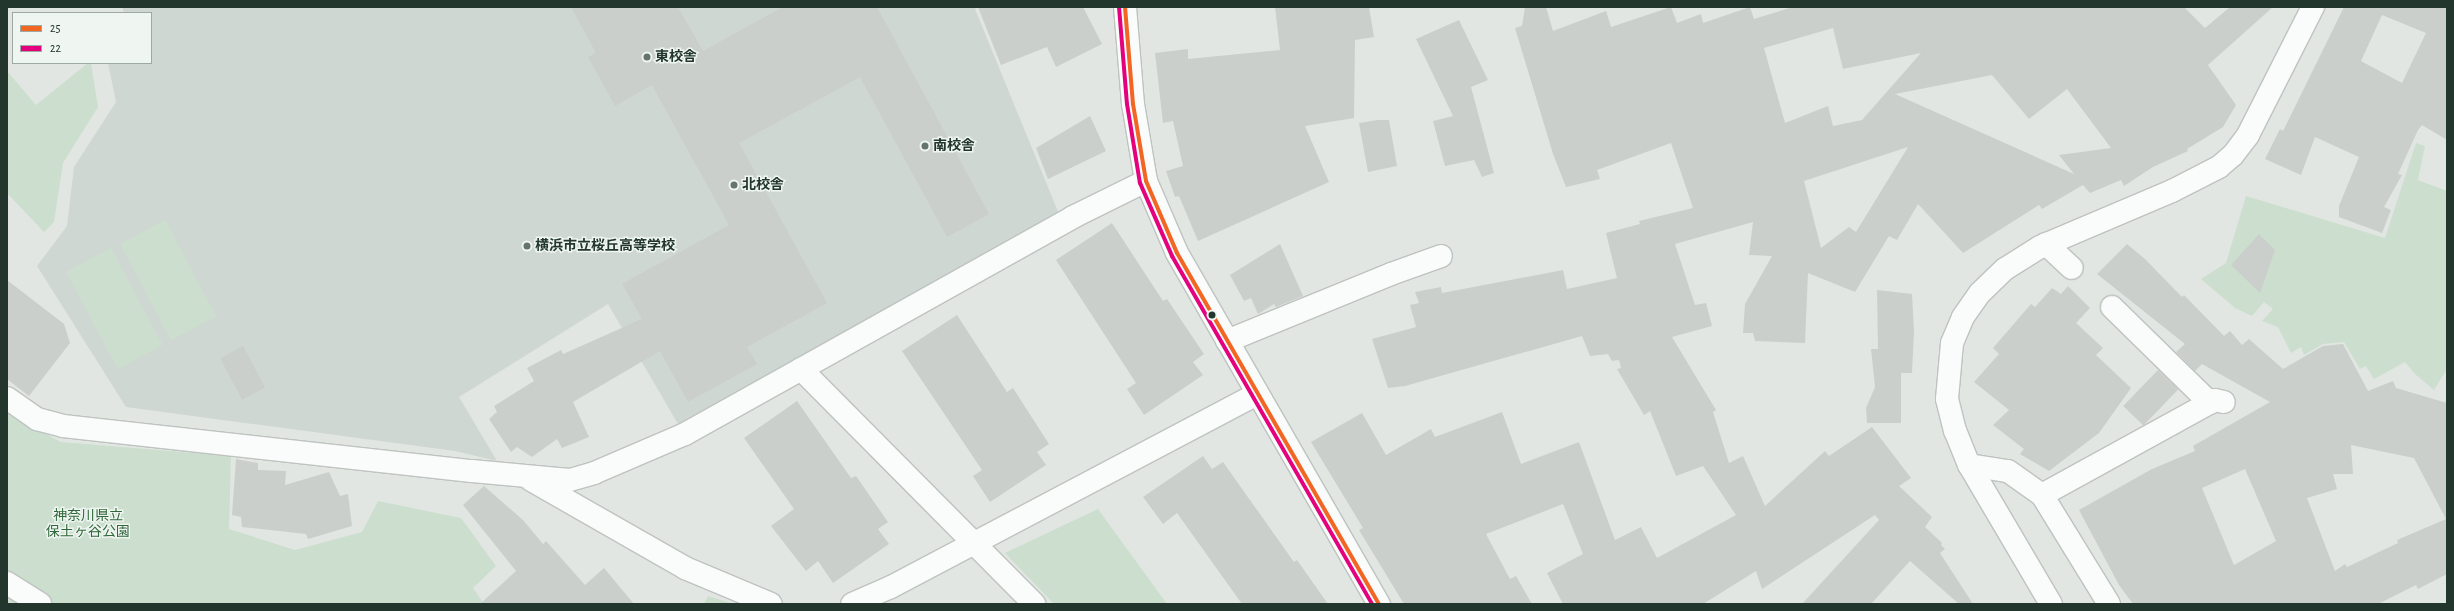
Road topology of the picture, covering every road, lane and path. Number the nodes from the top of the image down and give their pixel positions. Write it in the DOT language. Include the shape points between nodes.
graph roads {
  1 [pos="1125,7"];
  2 [pos="2313,7"];
  3 [pos="1146,181"];
  4 [pos="2046,244"];
  5 [pos="1442,256"];
  6 [pos="2072,268"];
  7 [pos="2112,307"];
  8 [pos="1227,341"];
  9 [pos="801,369"];
  10 [pos="1257,394"];
  11 [pos="7,398"];
  12 [pos="1969,465"];
  13 [pos="525,476"];
  14 [pos="2042,495"];
  15 [pos="975,544"];
  16 [pos="7,583"];
  17 [pos="40,604"];
  18 [pos="771,604"];
  19 [pos="852,604"];
  20 [pos="1034,604"];
  21 [pos="1379,604"];
  22 [pos="2051,604"];
  23 [pos="2109,604"];
  1 -- 3 [label="street" via="1133,104"];
  2 -- 4 [label="street" via="2248,135 2219,168 2172,191"];
  3 -- 8 [label="street" via="1177,253"];
  3 -- 9 [label="street" via="1073,217"];
  4 -- 6 [label="street"];
  4 -- 12 [label="street" via="2006,269 1980,293 1963,317 1952,343 1947,399 1955,431"];
  5 -- 8 [label="street"];
  7 -- 14 [label="street" via="2217,402"];
  8 -- 10 [label="street"];
  9 -- 13 [label="street" via="685,434 594,473 570,480"];
  9 -- 15 [label="street"];
  10 -- 15 [label="street"];
  10 -- 21 [label="street"];
  11 -- 13 [label="street" via="37,419 63,426"];
  12 -- 14 [label="street" via="2008,471"];
  12 -- 22 [label="street"];
  13 -- 18 [label="street" via="685,568"];
  14 -- 23 [label="street"];
  15 -- 19 [label="street" via="891,588"];
  15 -- 20 [label="street"];
  16 -- 17 [label="street"];
}
